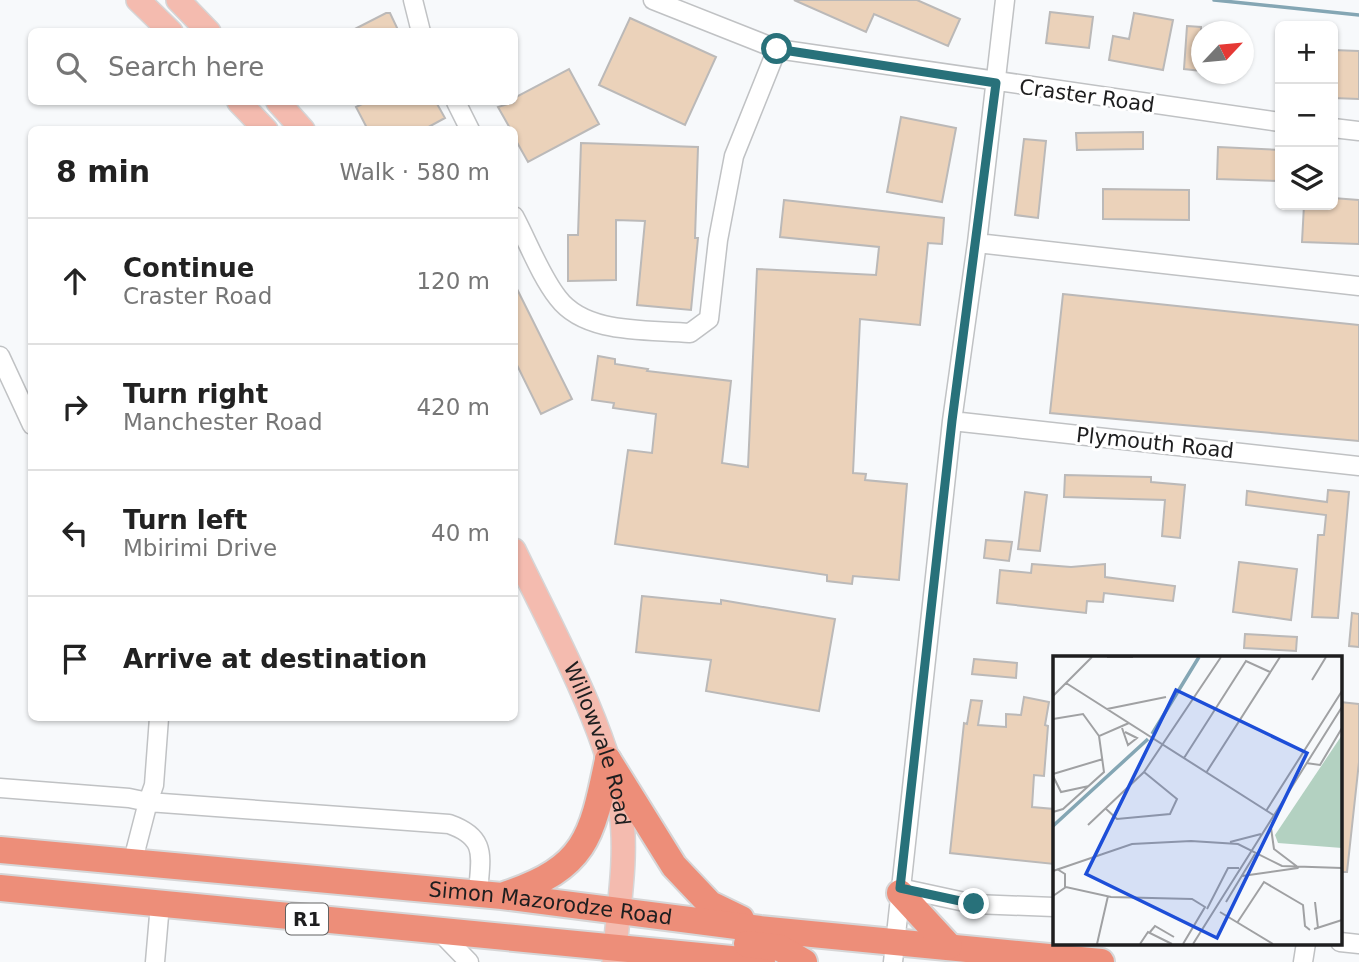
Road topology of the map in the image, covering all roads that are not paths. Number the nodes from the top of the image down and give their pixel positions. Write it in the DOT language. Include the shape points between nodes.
graph roads {
  1 [pos="138,0"];
  2 [pos="178,0"];
  3 [pos="413,0"];
  4 [pos="653,0"];
  5 [pos="1005,0"];
  6 [pos="167,28"];
  7 [pos="205,28"];
  8 [pos="420,28"];
  9 [pos="777,49"];
  10 [pos="996,83"];
  11 [pos="243,105"];
  12 [pos="281,105"];
  13 [pos="458,105"];
  14 [pos="1275,121"];
  15 [pos="262,126"];
  16 [pos="299,126"];
  17 [pos="468,126"];
  18 [pos="1338,129"];
  19 [pos="1359,131"];
  20 [pos="518,224"];
  21 [pos="977,243"];
  22 [pos="1359,286"];
  23 [pos="0,356"];
  24 [pos="28,416"];
  25 [pos="952,421"];
  26 [pos="1359,466"];
  27 [pos="518,558"];
  28 [pos="159,721"];
  29 [pos="608,760"];
  30 [pos="0,788"];
  31 [pos="148,802"];
  32 [pos="0,850"];
  33 [pos="132,864"];
  34 [pos="0,888"];
  35 [pos="900,890"];
  36 [pos="490,895"];
  37 [pos="160,904"];
  38 [pos="1053,907"];
  39 [pos="760,929"];
  40 [pos="440,932"];
  41 [pos="615,939"];
  42 [pos="1306,944"];
  43 [pos="895,951"];
  44 [pos="958,954"];
  45 [pos="155,962"];
  46 [pos="469,962"];
  47 [pos="762,962"];
  48 [pos="804,962"];
  49 [pos="1101,962"];
  50 [pos="1303,962"];
  1 -- 6 [label="main road"];
  2 -- 7 [label="main road"];
  3 -- 8 [label="street"];
  4 -- 9 [label="street, Craster Road"];
  5 -- 10 [label="street"];
  9 -- 10 [label="street, Craster Road"];
  9 -- 20 [label="street" via="734,156 709,319 702,327 690,333 598,324 574,314 557,298"];
  10 -- 14 [label="street, Craster Road"];
  10 -- 21 [label="street"];
  11 -- 15 [label="main road"];
  12 -- 16 [label="main road"];
  13 -- 17 [label="street"];
  18 -- 19 [label="street"];
  21 -- 22 [label="street"];
  21 -- 25 [label="street"];
  23 -- 24 [label="street"];
  25 -- 26 [label="street, Plymouth Road"];
  25 -- 35 [label="street"];
  27 -- 29 [label="main road, Willowvale Road"];
  28 -- 31 [label="street" via="154,785"];
  29 -- 36 [label="highway" via="596,816 576,855 544,880"];
  29 -- 39 [label="highway" via="694,890 710,904"];
  29 -- 41 [label="main road, Willowvale Road" via="622,835"];
  30 -- 31 [label="street"];
  31 -- 33 [label="street"];
  31 -- 36 [label="street" via="449,824 474,836 481,848"];
  32 -- 33 [label="highway, Simon Mazorodze Road / R1"];
  33 -- 36 [label="highway, Simon Mazorodze Road / R1"];
  34 -- 37 [label="highway, Simon Mazorodze Road / R1"];
  35 -- 38 [label="street" via="974,904"];
  35 -- 43 [label="street"];
  35 -- 44 [label="highway"];
  36 -- 41 [label="highway, Simon Mazorodze Road / R1"];
  37 -- 40 [label="highway, Simon Mazorodze Road / R1"];
  37 -- 45 [label="street"];
  39 -- 41 [label="highway, Simon Mazorodze Road / R1"];
  39 -- 43 [label="highway, Simon Mazorodze Road / R1"];
  40 -- 41 [label="highway, Simon Mazorodze Road / R1"];
  40 -- 46 [label="street"];
  41 -- 47 [label="highway, Simon Mazorodze Road / R1"];
  41 -- 48 [label="highway" via="780,948"];
  42 -- 50 [label="street"];
  43 -- 44 [label="highway, Simon Mazorodze Road / R1"];
  44 -- 49 [label="highway, Simon Mazorodze Road / R1"];
}
